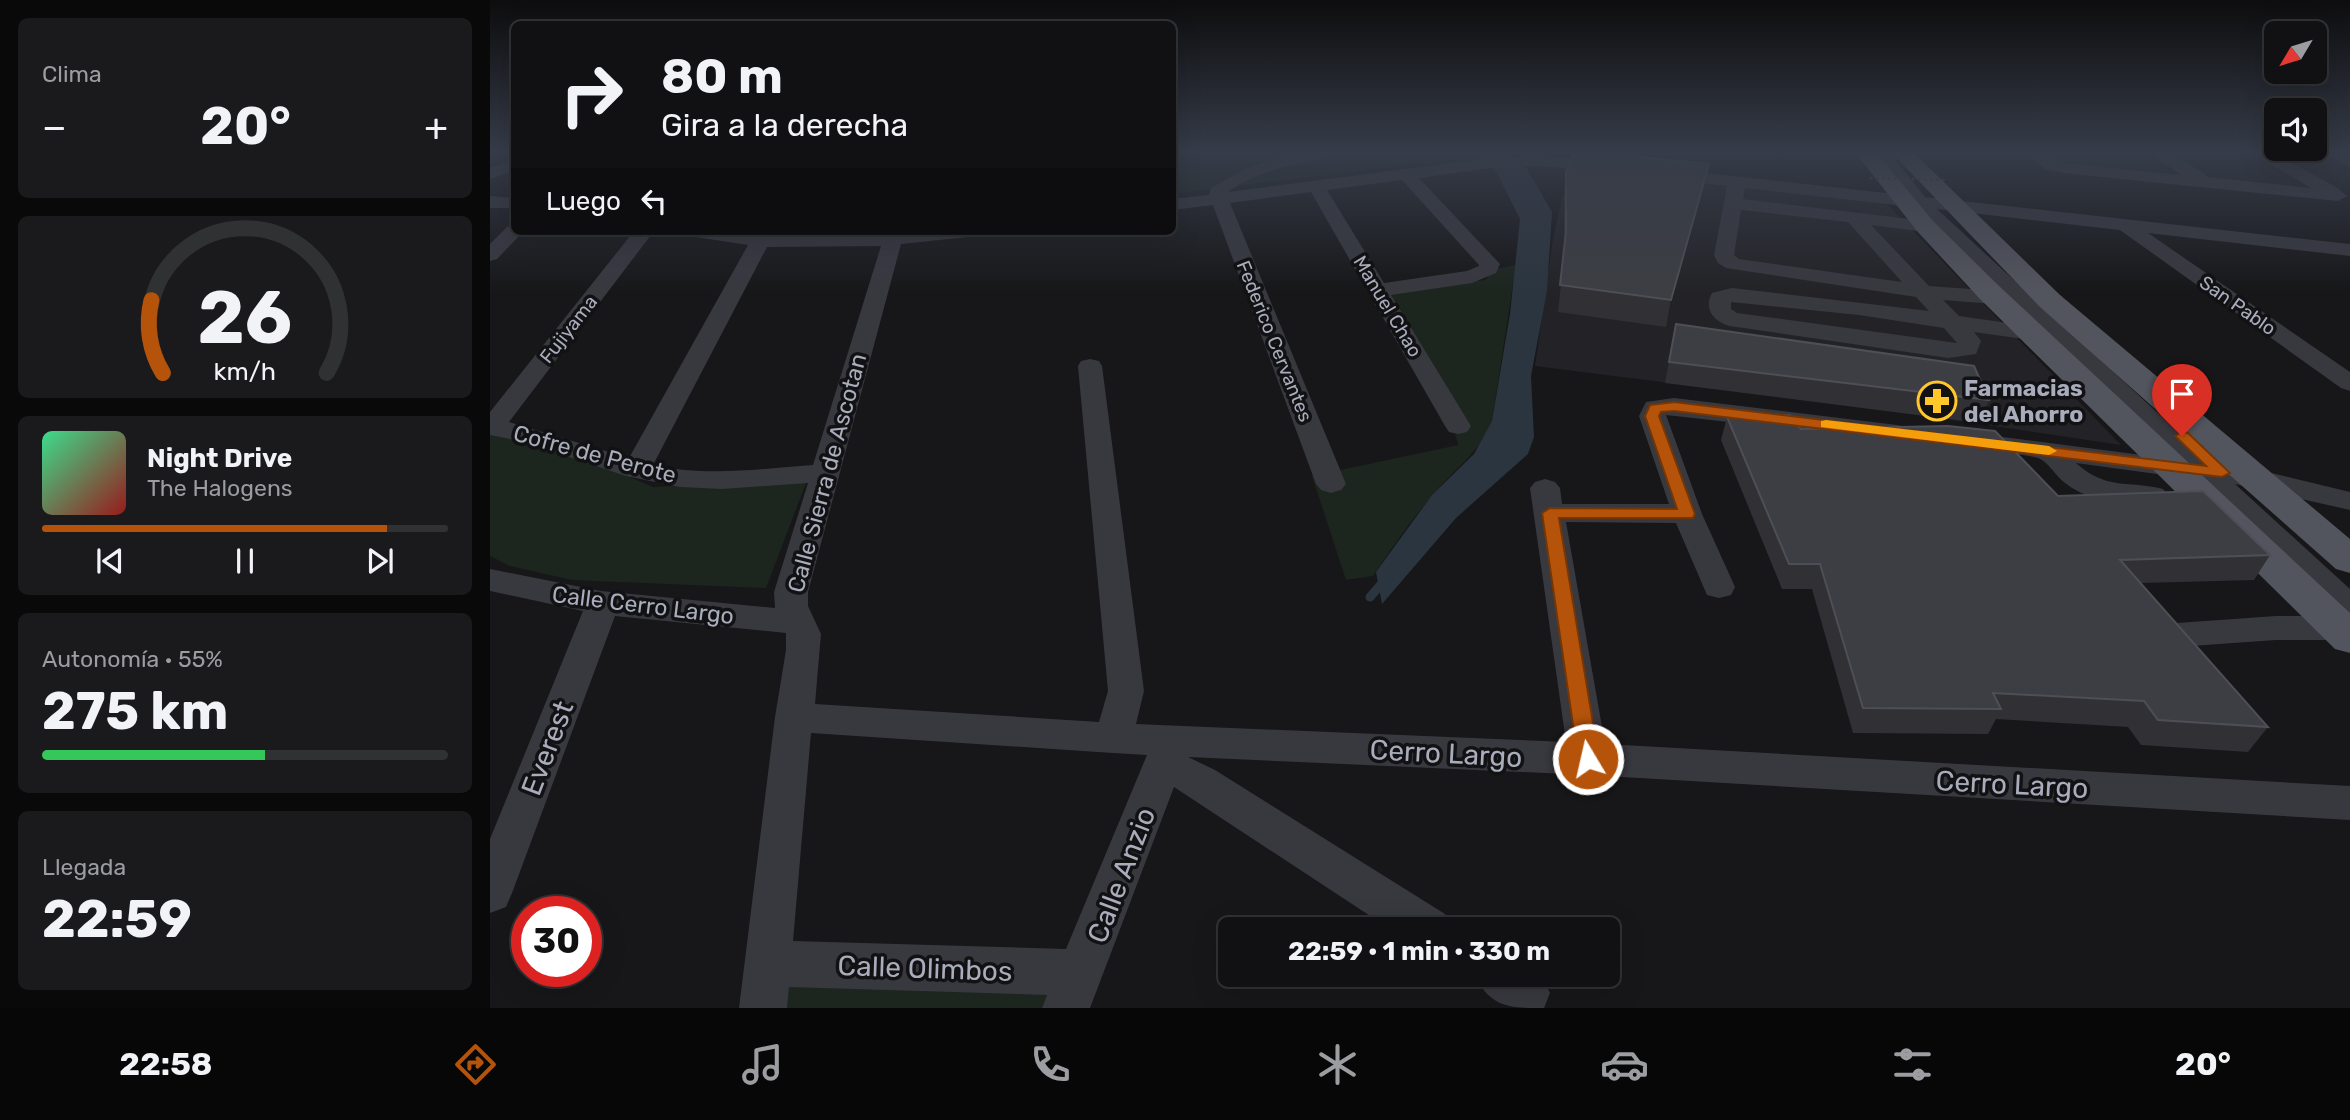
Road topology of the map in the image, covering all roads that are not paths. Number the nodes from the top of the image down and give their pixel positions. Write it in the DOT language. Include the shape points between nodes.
graph roads {
  1 [pos="1225,198"];
  2 [pos="1322,198"];
  3 [pos="1428,198"];
  4 [pos="1734,198"];
  5 [pos="1759,198"];
  6 [pos="1824,198"];
  7 [pos="1923,198"];
  8 [pos="1924,198"];
  9 [pos="1925,198"];
  10 [pos="1927,198"];
  11 [pos="1218,199"];
  12 [pos="490,202"];
  13 [pos="511,203"];
  14 [pos="1176,204"];
  15 [pos="1930,204"];
  16 [pos="1854,218"];
  17 [pos="2126,227"];
  18 [pos="511,234"];
  19 [pos="641,235"];
  20 [pos="763,235"];
  21 [pos="894,235"];
  22 [pos="2312,246"];
  23 [pos="2350,250"];
  24 [pos="490,255"];
  25 [pos="2350,268"];
  26 [pos="1379,290"];
  27 [pos="1924,292"];
  28 [pos="1994,297"];
  29 [pos="1952,321"];
  30 [pos="2031,333"];
  31 [pos="1090,366"];
  32 [pos="2350,383"];
  33 [pos="2040,390"];
  34 [pos="2094,392"];
  35 [pos="1458,426"];
  36 [pos="491,427"];
  37 [pos="1924,436"];
  38 [pos="1952,439"];
  39 [pos="2049,451"];
  40 [pos="636,470"];
  41 [pos="826,473"];
  42 [pos="2210,476"];
  43 [pos="1331,484"];
  44 [pos="2350,501"];
  45 [pos="1687,514"];
  46 [pos="2350,560"];
  47 [pos="490,580"];
  48 [pos="1719,587"];
  49 [pos="2350,587"];
  50 [pos="603,602"];
  51 [pos="797,622"];
  52 [pos="2347,625"];
  53 [pos="2176,635"];
  54 [pos="794,717"];
  55 [pos="1113,738"];
  56 [pos="1169,752"];
  57 [pos="1588,759"];
  58 [pos="2350,803"];
  59 [pos="490,893"];
  60 [pos="1410,917"];
  61 [pos="768,963"];
  62 [pos="1074,991"];
  63 [pos="762,1008"];
  1 -- 11 [label="street"];
  2 -- 26 [label="street, Manuel Chao"];
  3 -- 26 [label="street" via="1490,264 1489,269 1472,277"];
  4 -- 27 [label="street" via="1724,255 1733,264"];
  5 -- 16 [label="street"];
  6 -- 15 [label="street"];
  7 -- 15 [label="main road"];
  8 -- 15 [label="street"];
  9 -- 15 [label="street"];
  10 -- 15 [label="main road"];
  11 -- 14 [label="street"];
  11 -- 43 [label="street, Federico Cervantes"];
  12 -- 13 [label="street"];
  15 -- 16 [label="street"];
  15 -- 17 [label="street"];
  15 -- 28 [label="main road"];
  15 -- 42 [label="street"];
  15 -- 42 [label="main road" via="2050,300"];
  16 -- 27 [label="street"];
  17 -- 22 [label="street"];
  17 -- 32 [label="street, San Pablo"];
  18 -- 24 [label="street"];
  19 -- 36 [label="street, Fujiyama"];
  20 -- 21 [label="street"];
  20 -- 40 [label="street"];
  21 -- 41 [label="street, Calle Sierra de Ascotan"];
  22 -- 23 [label="street"];
  22 -- 25 [label="street"];
  26 -- 35 [label="street, Manuel Chao"];
  27 -- 28 [label="street"];
  27 -- 29 [label="street"];
  28 -- 30 [label="main road"];
  29 -- 29 [label="street" via="1732,295 1720,298 1720,311 1730,319 1948,351 1968,349 1969,341"];
  29 -- 30 [label="street"];
  30 -- 34 [label="main road"];
  31 -- 55 [label="street" via="1126,691"];
  33 -- 34 [label="street"];
  34 -- 42 [label="main road"];
  36 -- 40 [label="street, Cofre de Perote" via="542,437"];
  37 -- 45 [label="street" via="1663,406 1651,412"];
  38 -- 39 [label="street"];
  39 -- 42 [label="street"];
  39 -- 42 [label="street" via="2071,476 2115,495"];
  40 -- 41 [label="street, Cofre de Perote" via="686,479"];
  41 -- 51 [label="street, Calle Sierra de Ascotan" via="794,575 791,606"];
  42 -- 44 [label="street"];
  42 -- 46 [label="main road"];
  42 -- 49 [label="street"];
  42 -- 52 [label="main road"];
  45 -- 48 [label="street"];
  45 -- 57 [label="street" via="1548,501"];
  47 -- 50 [label="street, Calle Cerro Largo"];
  50 -- 51 [label="street, Calle Cerro Largo"];
  50 -- 59 [label="street, Everest"];
  51 -- 54 [label="street, Calle Sierra de Ascotan" via="804,634 804,650"];
  52 -- 53 [label="street"];
  54 -- 55 [label="street, Cerro Largo"];
  54 -- 61 [label="street, Calle Sierra de Ascotan"];
  55 -- 56 [label="street, Cerro Largo"];
  56 -- 57 [label="street, Cerro Largo"];
  56 -- 60 [label="street" via="1201,782"];
  56 -- 62 [label="street, Calle Anzio"];
  57 -- 58 [label="street, Cerro Largo"];
  61 -- 62 [label="street, Calle Olimbos"];
  61 -- 63 [label="street, Calle Sierra de Ascotan"];
}
